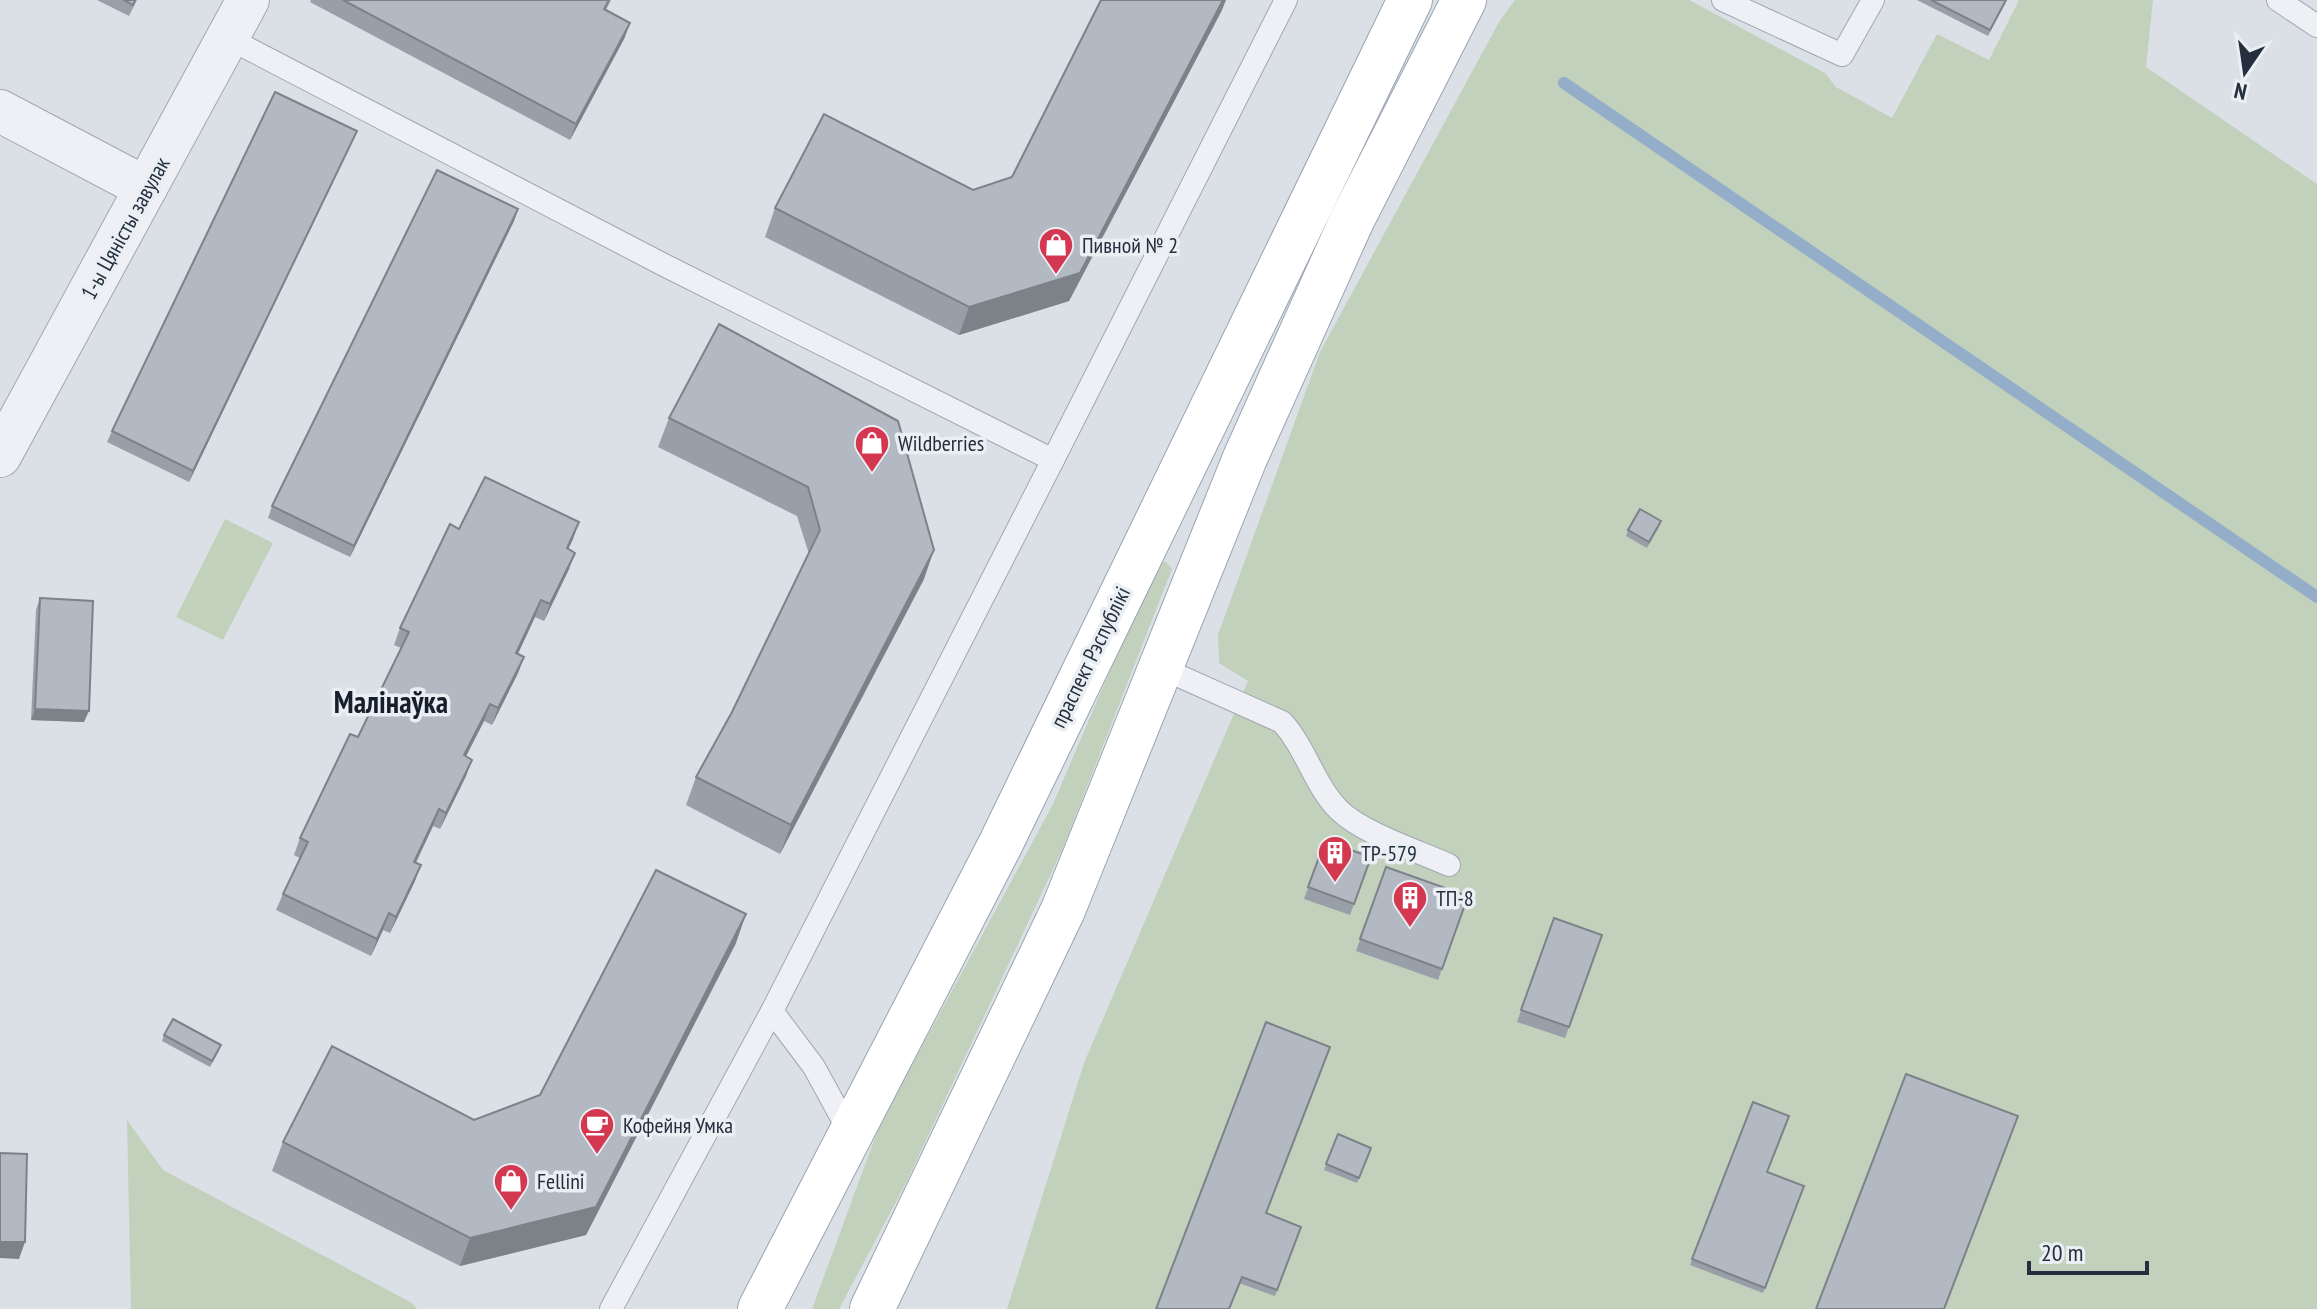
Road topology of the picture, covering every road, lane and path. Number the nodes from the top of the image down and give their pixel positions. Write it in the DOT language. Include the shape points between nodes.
graph roads {
  1 [pos="248,0"];
  2 [pos="1286,0"];
  3 [pos="1410,0"];
  4 [pos="1464,0"];
  5 [pos="1723,0"];
  6 [pos="1873,0"];
  7 [pos="2278,0"];
  8 [pos="2317,26"];
  9 [pos="228,38"];
  10 [pos="0,111"];
  11 [pos="146,188"];
  12 [pos="0,456"];
  13 [pos="1053,460"];
  14 [pos="1159,667"];
  15 [pos="1449,865"];
  16 [pos="772,1011"];
  17 [pos="850,1133"];
  18 [pos="611,1309"];
  19 [pos="760,1309"];
  20 [pos="872,1309"];
  1 -- 9 [label="street, 1-ы Цяністы завулак"];
  2 -- 13 [label="lane"];
  3 -- 17 [label="main road, праспект Рэспублікі" via="1000,845"];
  4 -- 14 [label="main road" via="1352,220"];
  5 -- 6 [label="lane" via="1842,55"];
  7 -- 8 [label="lane"];
  9 -- 11 [label="street, 1-ы Цяністы завулак"];
  9 -- 13 [label="lane"];
  10 -- 11 [label="street"];
  11 -- 12 [label="street, 1-ы Цяністы завулак"];
  13 -- 16 [label="lane"];
  14 -- 15 [label="lane" via="1282,722 1339,811"];
  14 -- 20 [label="main road" via="1063,910"];
  16 -- 17 [label="lane" via="814,1067"];
  16 -- 18 [label="lane"];
  17 -- 19 [label="main road, праспект Рэспублікі"];
}
